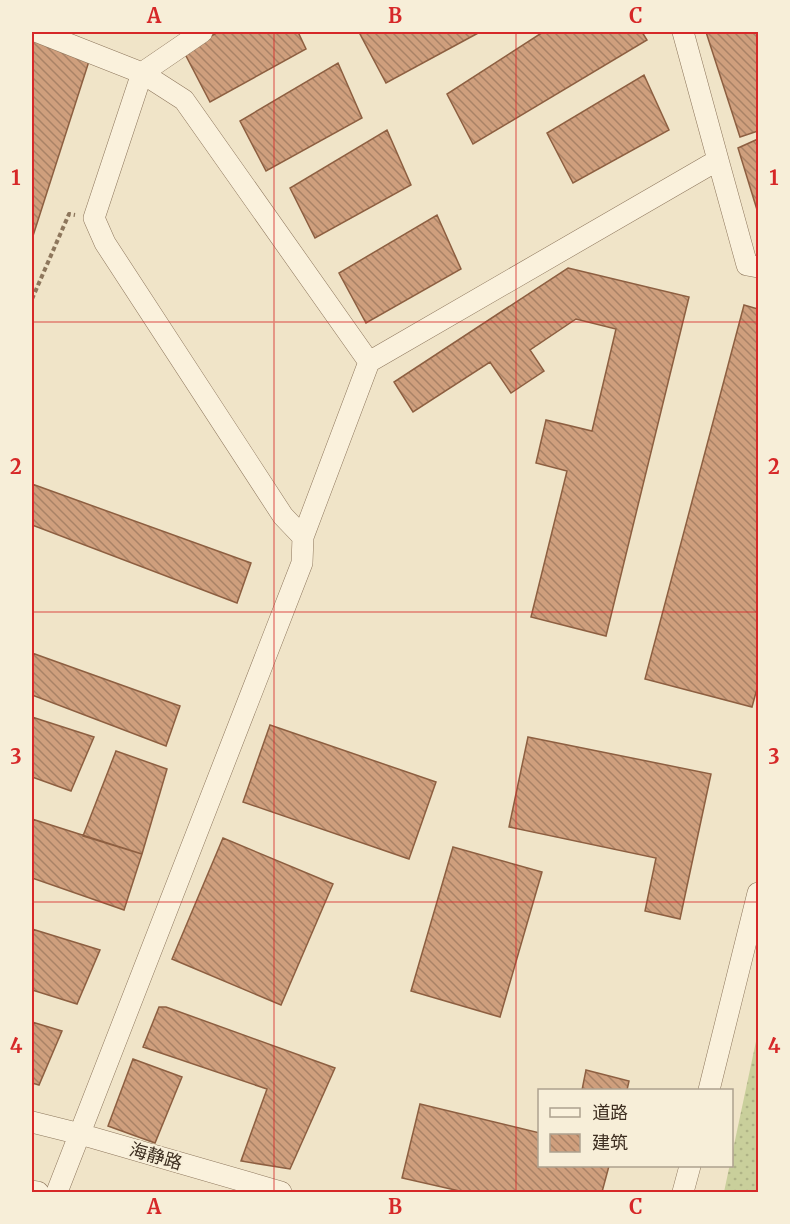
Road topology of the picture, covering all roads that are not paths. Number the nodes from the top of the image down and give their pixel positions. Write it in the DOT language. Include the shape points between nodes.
graph roads {
  1 [pos="38,32"];
  2 [pos="202,32"];
  3 [pos="683,32"];
  4 [pos="142,73"];
  5 [pos="718,160"];
  6 [pos="759,267"];
  7 [pos="369,362"];
  8 [pos="303,537"];
  9 [pos="759,893"];
  10 [pos="751,957"];
  11 [pos="709,1089"];
  12 [pos="32,1122"];
  13 [pos="80,1134"];
  14 [pos="690,1167"];
  15 [pos="32,1191"];
  16 [pos="38,1192"];
  17 [pos="57,1192"];
  18 [pos="281,1192"];
  19 [pos="683,1192"];
  1 -- 4 [label="street"];
  2 -- 4 [label="street"];
  3 -- 5 [label="street"];
  4 -- 7 [label="street" via="184,100"];
  4 -- 8 [label="street" via="94,218 105,243 168,341 283,516"];
  5 -- 6 [label="street" via="747,265"];
  5 -- 7 [label="street"];
  7 -- 8 [label="street"];
  8 -- 13 [label="street" via="302,563"];
  9 -- 10 [label="street"];
  10 -- 11 [label="street"];
  12 -- 13 [label="street, 海静路"];
  13 -- 17 [label="street"];
  13 -- 18 [label="street, 海静路"];
  14 -- 19 [label="street"];
  15 -- 16 [label="street"];
}
